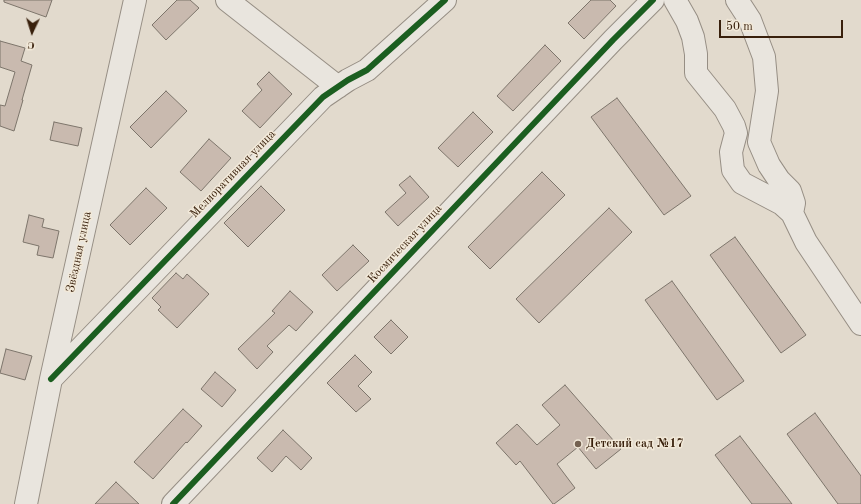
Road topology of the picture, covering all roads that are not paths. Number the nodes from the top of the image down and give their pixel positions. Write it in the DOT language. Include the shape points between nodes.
graph roads {
  1 [pos="135,0"];
  2 [pos="227,0"];
  3 [pos="445,0"];
  4 [pos="653,0"];
  5 [pos="675,0"];
  6 [pos="737,0"];
  7 [pos="338,87"];
  8 [pos="792,213"];
  9 [pos="861,324"];
  10 [pos="51,379"];
  11 [pos="26,504"];
  12 [pos="173,504"];
  1 -- 10 [label="street, Звёздная улица"];
  2 -- 7 [label="street"];
  3 -- 7 [label="street, Мелиоративная улица" via="367,70"];
  4 -- 12 [label="street, Космическая улица"];
  5 -- 8 [label="street" via="693,36 696,73 725,109 734,126 736,133 731,152 734,170 742,183 782,204"];
  6 -- 8 [label="street" via="750,20 764,57 767,91 759,142 769,165 790,192 794,203"];
  7 -- 10 [label="street, Мелиоративная улица" via="323,97"];
  8 -- 9 [label="street" via="806,242"];
  10 -- 11 [label="street, Звёздная улица"];
}
